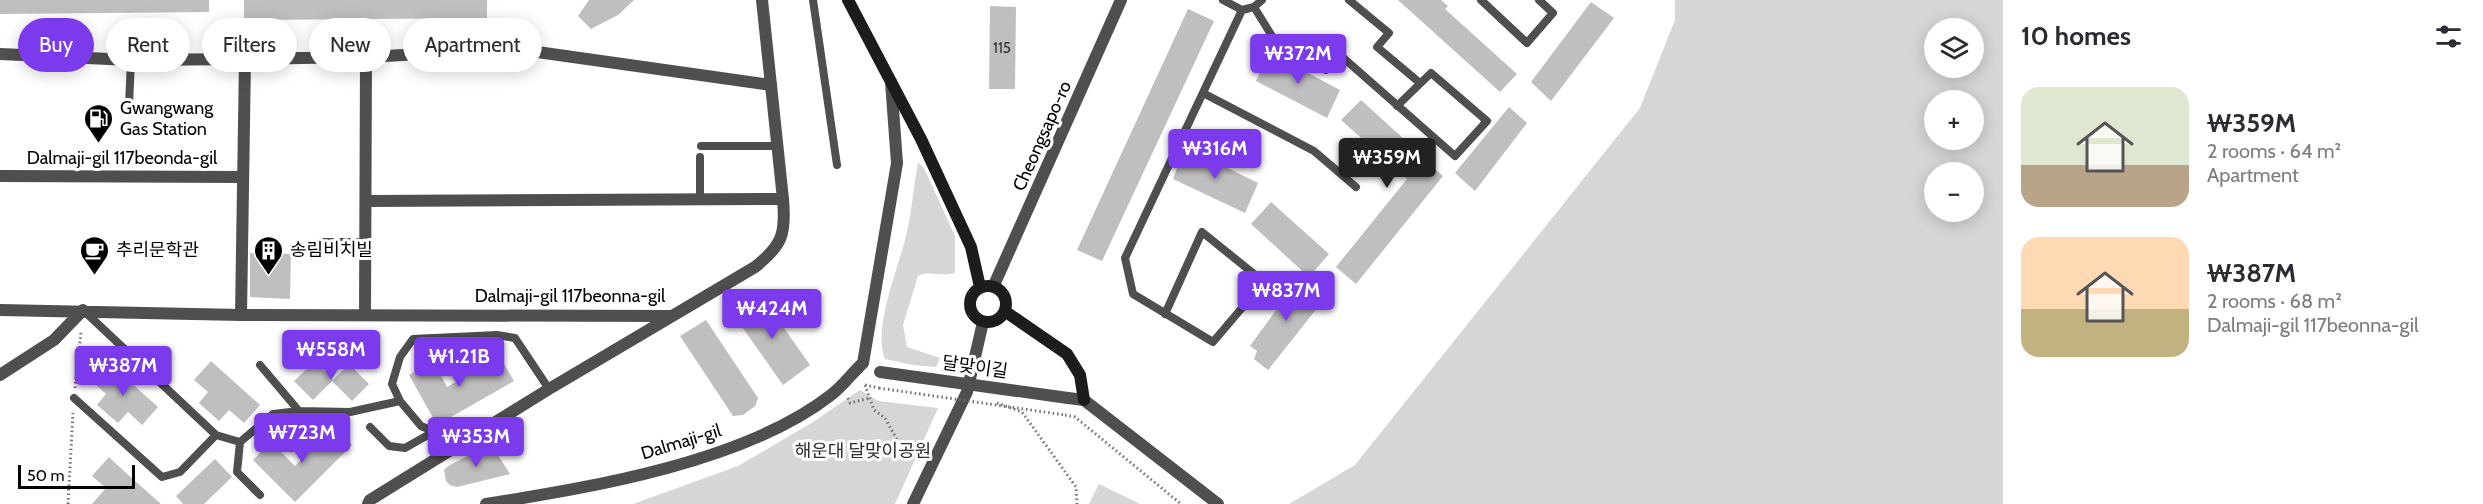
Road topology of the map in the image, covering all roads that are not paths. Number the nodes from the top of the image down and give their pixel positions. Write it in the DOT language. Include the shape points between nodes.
graph roads {
  1 [pos="762,0"];
  2 [pos="813,0"];
  3 [pos="848,0"];
  4 [pos="1121,0"];
  5 [pos="1222,0"];
  6 [pos="1262,0"];
  7 [pos="1349,0"];
  8 [pos="1481,0"];
  9 [pos="1539,0"];
  10 [pos="1254,7"];
  11 [pos="1242,10"];
  12 [pos="0,54"];
  13 [pos="391,56"];
  14 [pos="106,59"];
  15 [pos="130,72"];
  16 [pos="245,72"];
  17 [pos="366,72"];
  18 [pos="891,80"];
  19 [pos="1420,83"];
  20 [pos="771,85"];
  21 [pos="1203,93"];
  22 [pos="129,105"];
  23 [pos="1397,106"];
  24 [pos="701,146"];
  25 [pos="778,146"];
  26 [pos="700,157"];
  27 [pos="837,165"];
  28 [pos="0,176"];
  29 [pos="243,177"];
  30 [pos="1356,187"];
  31 [pos="700,199"];
  32 [pos="783,199"];
  33 [pos="367,201"];
  34 [pos="320,242"];
  35 [pos="367,242"];
  36 [pos="994,285"];
  37 [pos="980,287"];
  38 [pos="0,310"];
  39 [pos="83,310"];
  40 [pos="1006,312"];
  41 [pos="365,314"];
  42 [pos="1165,314"];
  43 [pos="241,315"];
  44 [pos="671,316"];
  45 [pos="983,322"];
  46 [pos="863,363"];
  47 [pos="260,365"];
  48 [pos="0,375"];
  49 [pos="549,389"];
  50 [pos="74,398"];
  51 [pos="400,400"];
  52 [pos="1084,400"];
  53 [pos="299,411"];
  54 [pos="370,427"];
  55 [pos="435,431"];
  56 [pos="216,435"];
  57 [pos="240,442"];
  58 [pos="460,443"];
  59 [pos="260,495"];
  60 [pos="368,504"];
  61 [pos="486,504"];
  62 [pos="913,504"];
  63 [pos="1218,504"];
  1 -- 20 [label="street, Dalmaji-gil 117beonna-gil"];
  2 -- 27 [label="lane"];
  3 -- 18 [label="main road"];
  4 -- 36 [label="street, Cheongsapo-ro"];
  5 -- 11 [label="lane"];
  6 -- 10 [label="lane"];
  7 -- 19 [label="lane" via="1389,33 1377,46"];
  8 -- 9 [label="lane" via="1527,43 1553,13"];
  10 -- 11 [label="lane"];
  10 -- 23 [label="lane" via="1275,41 1326,70 1340,55"];
  11 -- 21 [label="lane"];
  12 -- 14 [label="street"];
  13 -- 20 [label="street" via="516,49"];
  15 -- 22 [label="lane"];
  16 -- 29 [label="street"];
  17 -- 33 [label="street"];
  18 -- 37 [label="main road" via="971,247"];
  18 -- 46 [label="street" via="897,163"];
  19 -- 23 [label="lane"];
  19 -- 23 [label="lane" via="1431,73 1487,121 1455,156"];
  20 -- 25 [label="street, Dalmaji-gil 117beonna-gil"];
  21 -- 30 [label="lane" via="1314,151"];
  21 -- 42 [label="lane" via="1125,258 1133,294"];
  24 -- 25 [label="lane"];
  25 -- 32 [label="street, Dalmaji-gil 117beonna-gil"];
  26 -- 31 [label="lane"];
  28 -- 29 [label="street, Dalmaji-gil 117beonda-gil"];
  29 -- 43 [label="street"];
  31 -- 32 [label="street"];
  31 -- 33 [label="street"];
  32 -- 44 [label="street, Dalmaji-gil 117beonna-gil" via="785,225 781,241 768,256"];
  33 -- 35 [label="street"];
  34 -- 35 [label="lane"];
  35 -- 41 [label="street"];
  36 -- 37 [label="main road"];
  36 -- 40 [label="main road" via="1004,297"];
  37 -- 45 [label="main road" via="970,302 972,312"];
  38 -- 39 [label="street, Dalmaji-gil 117beonna-gil"];
  39 -- 43 [label="street, Dalmaji-gil 117beonna-gil"];
  39 -- 48 [label="street" via="54,340"];
  39 -- 56 [label="lane"];
  40 -- 45 [label="main road" via="1000,319"];
  40 -- 52 [label="main road" via="1067,354 1080,375"];
  41 -- 43 [label="street, Dalmaji-gil 117beonna-gil"];
  41 -- 44 [label="street, Dalmaji-gil 117beonna-gil"];
  42 -- 42 [label="lane" via="1213,342 1264,282 1202,232"];
  44 -- 49 [label="street"];
  45 -- 62 [label="street" via="967,392"];
  46 -- 52 [label="street, 달맞이길, bridge" via="880,372"];
  46 -- 61 [label="street, Dalmaji-gil" via="832,394 773,431 692,461 574,490"];
  47 -- 53 [label="lane"];
  49 -- 51 [label="lane" via="515,338 498,334 413,339 400,357 392,384"];
  49 -- 58 [label="street"];
  50 -- 56 [label="lane" via="162,477 180,472"];
  51 -- 53 [label="lane" via="350,412"];
  51 -- 55 [label="lane" via="421,426"];
  52 -- 63 [label="street"];
  53 -- 57 [label="lane" via="273,414"];
  54 -- 55 [label="lane" via="388,446 405,448"];
  55 -- 58 [label="lane"];
  56 -- 57 [label="lane"];
  57 -- 59 [label="lane" via="237,472"];
  58 -- 60 [label="street"];
}
